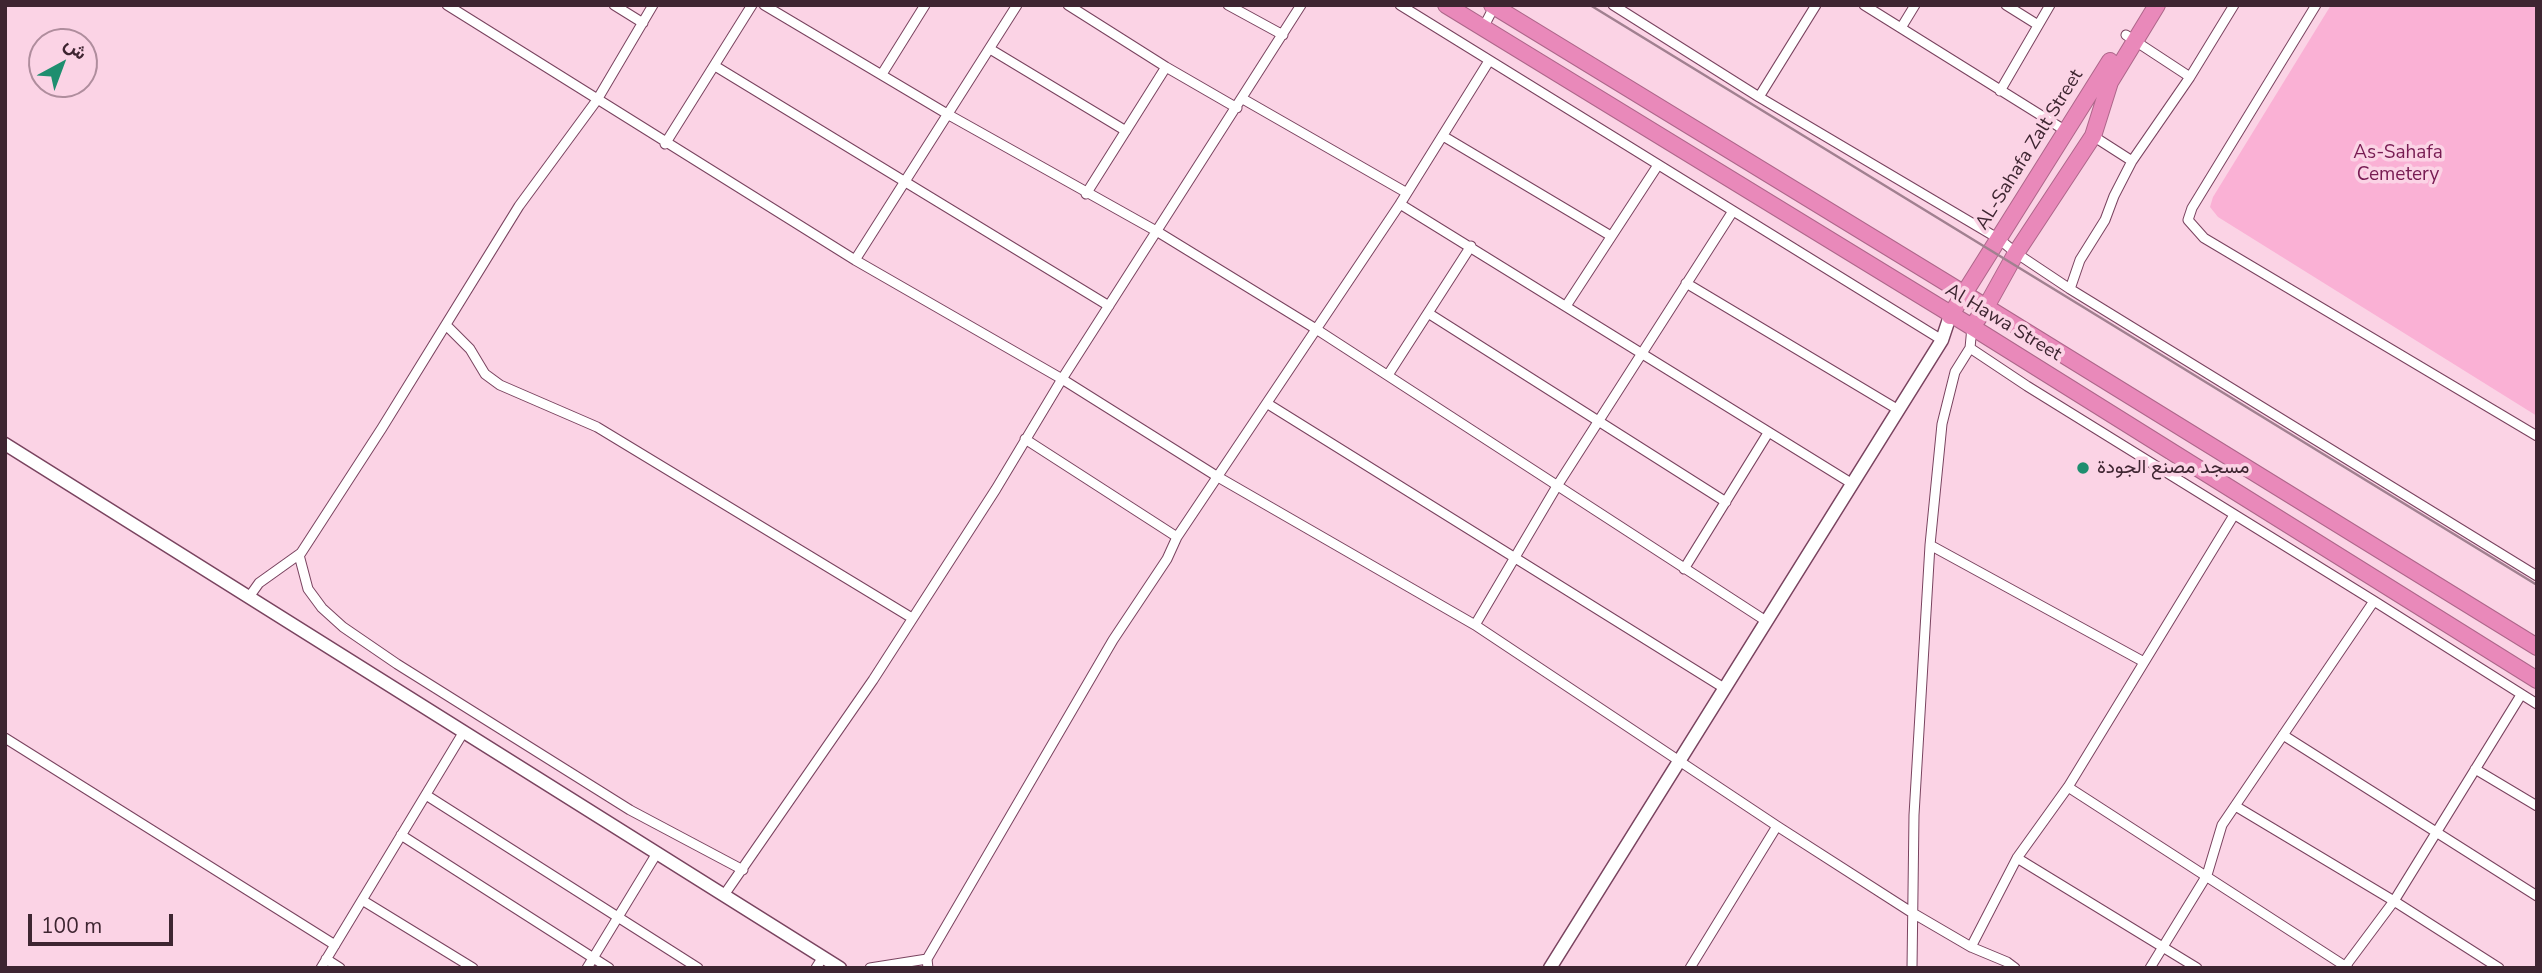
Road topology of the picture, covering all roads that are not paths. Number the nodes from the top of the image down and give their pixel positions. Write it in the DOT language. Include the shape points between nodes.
graph roads {
  1 [pos="447,5"];
  2 [pos="614,5"];
  3 [pos="653,5"];
  4 [pos="751,5"];
  5 [pos="764,5"];
  6 [pos="1017,5"];
  7 [pos="1068,5"];
  8 [pos="1227,5"];
  9 [pos="1301,5"];
  10 [pos="1400,5"];
  11 [pos="1446,5"];
  12 [pos="1614,5"];
  13 [pos="1816,5"];
  14 [pos="1864,5"];
  15 [pos="1915,5"];
  16 [pos="2006,5"];
  17 [pos="2050,5"];
  18 [pos="2145,5"];
  19 [pos="2157,5"];
  20 [pos="2234,5"];
  21 [pos="2316,5"];
  22 [pos="923,6"];
  23 [pos="1494,6"];
  24 [pos="643,23"];
  25 [pos="2038,25"];
  26 [pos="1483,28"];
  27 [pos="1901,28"];
  28 [pos="1283,35"];
  29 [pos="2131,38"];
  30 [pos="989,49"];
  31 [pos="1489,61"];
  32 [pos="715,66"];
  33 [pos="1166,67"];
  34 [pos="882,74"];
  35 [pos="2190,77"];
  36 [pos="2000,91"];
  37 [pos="1759,97"];
  38 [pos="597,100"];
  39 [pos="1240,103"];
  40 [pos="949,115"];
  41 [pos="1126,131"];
  42 [pos="2066,131"];
  43 [pos="1443,136"];
  44 [pos="2093,136"];
  45 [pos="665,144"];
  46 [pos="2132,161"];
  47 [pos="1658,164"];
  48 [pos="906,183"];
  49 [pos="1407,193"];
  50 [pos="1086,194"];
  51 [pos="1400,204"];
  52 [pos="1733,211"];
  53 [pos="1158,232"];
  54 [pos="1611,236"];
  55 [pos="1999,239"];
  56 [pos="1471,247"];
  57 [pos="2016,253"];
  58 [pos="855,260"];
  59 [pos="1686,283"];
  60 [pos="2070,289"];
  61 [pos="1965,294"];
  62 [pos="1109,306"];
  63 [pos="1566,306"];
  64 [pos="1986,306"];
  65 [pos="1428,313"];
  66 [pos="1951,316"];
  67 [pos="446,325"];
  68 [pos="1972,327"];
  69 [pos="1316,329"];
  70 [pos="1942,340"];
  71 [pos="1970,348"];
  72 [pos="1642,353"];
  73 [pos="1388,375"];
  74 [pos="1062,379"];
  75 [pos="1268,404"];
  76 [pos="1897,409"];
  77 [pos="1598,421"];
  78 [pos="1768,433"];
  79 [pos="2537,436"];
  80 [pos="1025,439"];
  81 [pos="5,444"];
  82 [pos="1219,477"];
  83 [pos="1851,483"];
  84 [pos="1557,486"];
  85 [pos="1726,502"];
  86 [pos="2234,515"];
  87 [pos="2284,522"];
  88 [pos="1177,537"];
  89 [pos="2274,539"];
  90 [pos="1930,545"];
  91 [pos="299,555"];
  92 [pos="1516,557"];
  93 [pos="1684,569"];
  94 [pos="2537,576"];
  95 [pos="249,597"];
  96 [pos="2374,601"];
  97 [pos="912,618"];
  98 [pos="1766,621"];
  99 [pos="1475,625"];
  100 [pos="2537,647"];
  101 [pos="2144,662"];
  102 [pos="2537,680"];
  103 [pos="1724,688"];
  104 [pos="2521,695"];
  105 [pos="2537,704"];
  106 [pos="463,733"];
  107 [pos="2283,735"];
  108 [pos="5,738"];
  109 [pos="1679,759"];
  110 [pos="2475,769"];
  111 [pos="2067,787"];
  112 [pos="425,795"];
  113 [pos="2537,806"];
  114 [pos="2237,807"];
  115 [pos="1776,826"];
  116 [pos="2436,832"];
  117 [pos="401,835"];
  118 [pos="657,853"];
  119 [pos="2017,858"];
  120 [pos="743,870"];
  121 [pos="2207,875"];
  122 [pos="724,895"];
  123 [pos="2537,896"];
  124 [pos="362,900"];
  125 [pos="2394,901"];
  126 [pos="1912,912"];
  127 [pos="617,917"];
  128 [pos="335,946"];
  129 [pos="1971,947"];
  130 [pos="2163,947"];
  131 [pos="592,958"];
  132 [pos="326,959"];
  133 [pos="819,962"];
  134 [pos="928,963"];
  135 [pos="2346,967"];
  136 [pos="321,968"];
  137 [pos="340,968"];
  138 [pos="473,968"];
  139 [pos="587,968"];
  140 [pos="609,968"];
  141 [pos="698,968"];
  142 [pos="840,968"];
  143 [pos="870,968"];
  144 [pos="1550,968"];
  145 [pos="1690,968"];
  146 [pos="1912,968"];
  147 [pos="2015,968"];
  148 [pos="2150,968"];
  149 [pos="2197,968"];
  150 [pos="2499,968"];
  1 -- 38 [label="street"];
  2 -- 24 [label="street"];
  3 -- 24 [label="street"];
  4 -- 32 [label="street"];
  5 -- 34 [label="street"];
  6 -- 30 [label="street"];
  7 -- 33 [label="street"];
  8 -- 28 [label="street"];
  9 -- 28 [label="street"];
  10 -- 31 [label="street"];
  11 -- 26 [label="highway, Al Hawa Street"];
  12 -- 37 [label="street"];
  13 -- 37 [label="street"];
  14 -- 27 [label="street"];
  15 -- 27 [label="street"];
  16 -- 25 [label="street"];
  17 -- 25 [label="street"];
  18 -- 29 [label="highway, AL-Sahafa Zalt Street"];
  19 -- 29 [label="highway"];
  20 -- 35 [label="street"];
  21 -- 79 [label="street" via="2188,220 2204,238"];
  22 -- 34 [label="street"];
  23 -- 26 [label="street"];
  23 -- 61 [label="highway, Al Hawa Street"];
  24 -- 38 [label="street"];
  25 -- 36 [label="street"];
  26 -- 66 [label="highway, Al Hawa Street"];
  27 -- 36 [label="street"];
  28 -- 39 [label="street"];
  29 -- 35 [label="street"];
  29 -- 42 [label="highway, AL-Sahafa Zalt Street"];
  29 -- 44 [label="highway" via="2110,82"];
  30 -- 40 [label="street"];
  30 -- 41 [label="street"];
  31 -- 43 [label="street"];
  31 -- 47 [label="street"];
  32 -- 45 [label="street"];
  32 -- 48 [label="street"];
  33 -- 39 [label="street"];
  33 -- 41 [label="street"];
  34 -- 40 [label="street"];
  35 -- 46 [label="street"];
  36 -- 42 [label="street"];
  37 -- 55 [label="street"];
  38 -- 45 [label="street"];
  38 -- 67 [label="street" via="519,206"];
  39 -- 49 [label="street"];
  39 -- 53 [label="street"];
  40 -- 48 [label="street"];
  40 -- 50 [label="street"];
  41 -- 50 [label="street"];
  42 -- 55 [label="highway, AL-Sahafa Zalt Street"];
  43 -- 49 [label="street"];
  43 -- 54 [label="street"];
  44 -- 46 [label="street"];
  44 -- 57 [label="highway"];
  45 -- 58 [label="street"];
  46 -- 60 [label="street" via="2105,220 2080,260"];
  47 -- 52 [label="street"];
  47 -- 54 [label="street"];
  48 -- 58 [label="street"];
  48 -- 62 [label="street"];
  49 -- 51 [label="street"];
  50 -- 53 [label="street"];
  51 -- 56 [label="street"];
  51 -- 69 [label="street"];
  52 -- 59 [label="street"];
  52 -- 70 [label="street"];
  53 -- 62 [label="street"];
  53 -- 69 [label="street"];
  54 -- 63 [label="street"];
  55 -- 57 [label="street"];
  55 -- 61 [label="highway, AL-Sahafa Zalt Street"];
  56 -- 63 [label="street"];
  56 -- 65 [label="street"];
  57 -- 60 [label="street"];
  57 -- 64 [label="highway"];
  58 -- 74 [label="street"];
  59 -- 72 [label="street"];
  59 -- 76 [label="street"];
  60 -- 94 [label="street"];
  61 -- 64 [label="highway, Al Hawa Street"];
  61 -- 66 [label="highway, AL-Sahafa Zalt Street"];
  62 -- 74 [label="street"];
  63 -- 72 [label="street"];
  64 -- 68 [label="highway"];
  64 -- 100 [label="highway, Al Hawa Street"];
  65 -- 73 [label="street"];
  65 -- 77 [label="street"];
  66 -- 68 [label="highway, Al Hawa Street"];
  66 -- 70 [label="street"];
  67 -- 91 [label="street"];
  67 -- 97 [label="street" via="470,349 485,374 500,385 597,427"];
  68 -- 71 [label="street"];
  68 -- 87 [label="highway, Al Hawa Street"];
  69 -- 73 [label="street"];
  69 -- 75 [label="street"];
  70 -- 76 [label="street"];
  71 -- 86 [label="street"];
  71 -- 90 [label="street" via="1955,372 1942,424"];
  72 -- 77 [label="street"];
  72 -- 78 [label="street"];
  73 -- 84 [label="street"];
  74 -- 80 [label="street"];
  74 -- 82 [label="street"];
  75 -- 82 [label="street"];
  75 -- 92 [label="street"];
  76 -- 83 [label="street"];
  77 -- 84 [label="street"];
  77 -- 85 [label="street"];
  78 -- 83 [label="street"];
  78 -- 85 [label="street"];
  80 -- 88 [label="street"];
  80 -- 97 [label="street"];
  81 -- 95 [label="street"];
  82 -- 88 [label="street"];
  82 -- 99 [label="street"];
  83 -- 98 [label="street"];
  84 -- 92 [label="street"];
  84 -- 93 [label="street"];
  85 -- 93 [label="street"];
  86 -- 89 [label="street"];
  86 -- 101 [label="street"];
  87 -- 89 [label="street"];
  87 -- 102 [label="highway, Al Hawa Street"];
  88 -- 134 [label="street"];
  89 -- 96 [label="street"];
  90 -- 101 [label="street"];
  90 -- 126 [label="street"];
  91 -- 95 [label="street" via="259,583"];
  91 -- 120 [label="street" via="308,589 343,627 630,810"];
  92 -- 99 [label="street"];
  92 -- 103 [label="street"];
  93 -- 98 [label="street"];
  95 -- 106 [label="street"];
  96 -- 104 [label="street"];
  96 -- 107 [label="street"];
  97 -- 120 [label="street"];
  98 -- 103 [label="street"];
  99 -- 109 [label="street"];
  101 -- 111 [label="street"];
  103 -- 109 [label="street"];
  104 -- 105 [label="street"];
  104 -- 110 [label="street"];
  106 -- 112 [label="street"];
  106 -- 118 [label="street"];
  107 -- 114 [label="street"];
  107 -- 116 [label="street"];
  108 -- 128 [label="street"];
  109 -- 115 [label="street"];
  109 -- 144 [label="street"];
  110 -- 113 [label="street"];
  110 -- 116 [label="street"];
  111 -- 119 [label="street"];
  111 -- 121 [label="street"];
  112 -- 117 [label="street"];
  112 -- 127 [label="street"];
  114 -- 121 [label="street" via="2222,825"];
  114 -- 125 [label="street"];
  115 -- 126 [label="street"];
  115 -- 145 [label="street"];
  116 -- 123 [label="street"];
  116 -- 125 [label="street"];
  117 -- 124 [label="street"];
  117 -- 131 [label="street"];
  118 -- 122 [label="street"];
  118 -- 127 [label="street"];
  119 -- 129 [label="street"];
  119 -- 130 [label="street"];
  120 -- 122 [label="street"];
  121 -- 130 [label="street"];
  121 -- 135 [label="street"];
  122 -- 133 [label="street"];
  124 -- 128 [label="street"];
  124 -- 138 [label="street"];
  125 -- 135 [label="street"];
  125 -- 150 [label="street"];
  126 -- 129 [label="street"];
  126 -- 146 [label="street"];
  127 -- 131 [label="street"];
  127 -- 141 [label="street"];
  128 -- 132 [label="street"];
  129 -- 147 [label="street"];
  130 -- 148 [label="street"];
  130 -- 149 [label="street"];
  131 -- 139 [label="street"];
  131 -- 140 [label="street"];
  132 -- 136 [label="street"];
  132 -- 137 [label="street"];
  133 -- 142 [label="street"];
  134 -- 143 [label="street"];
}
